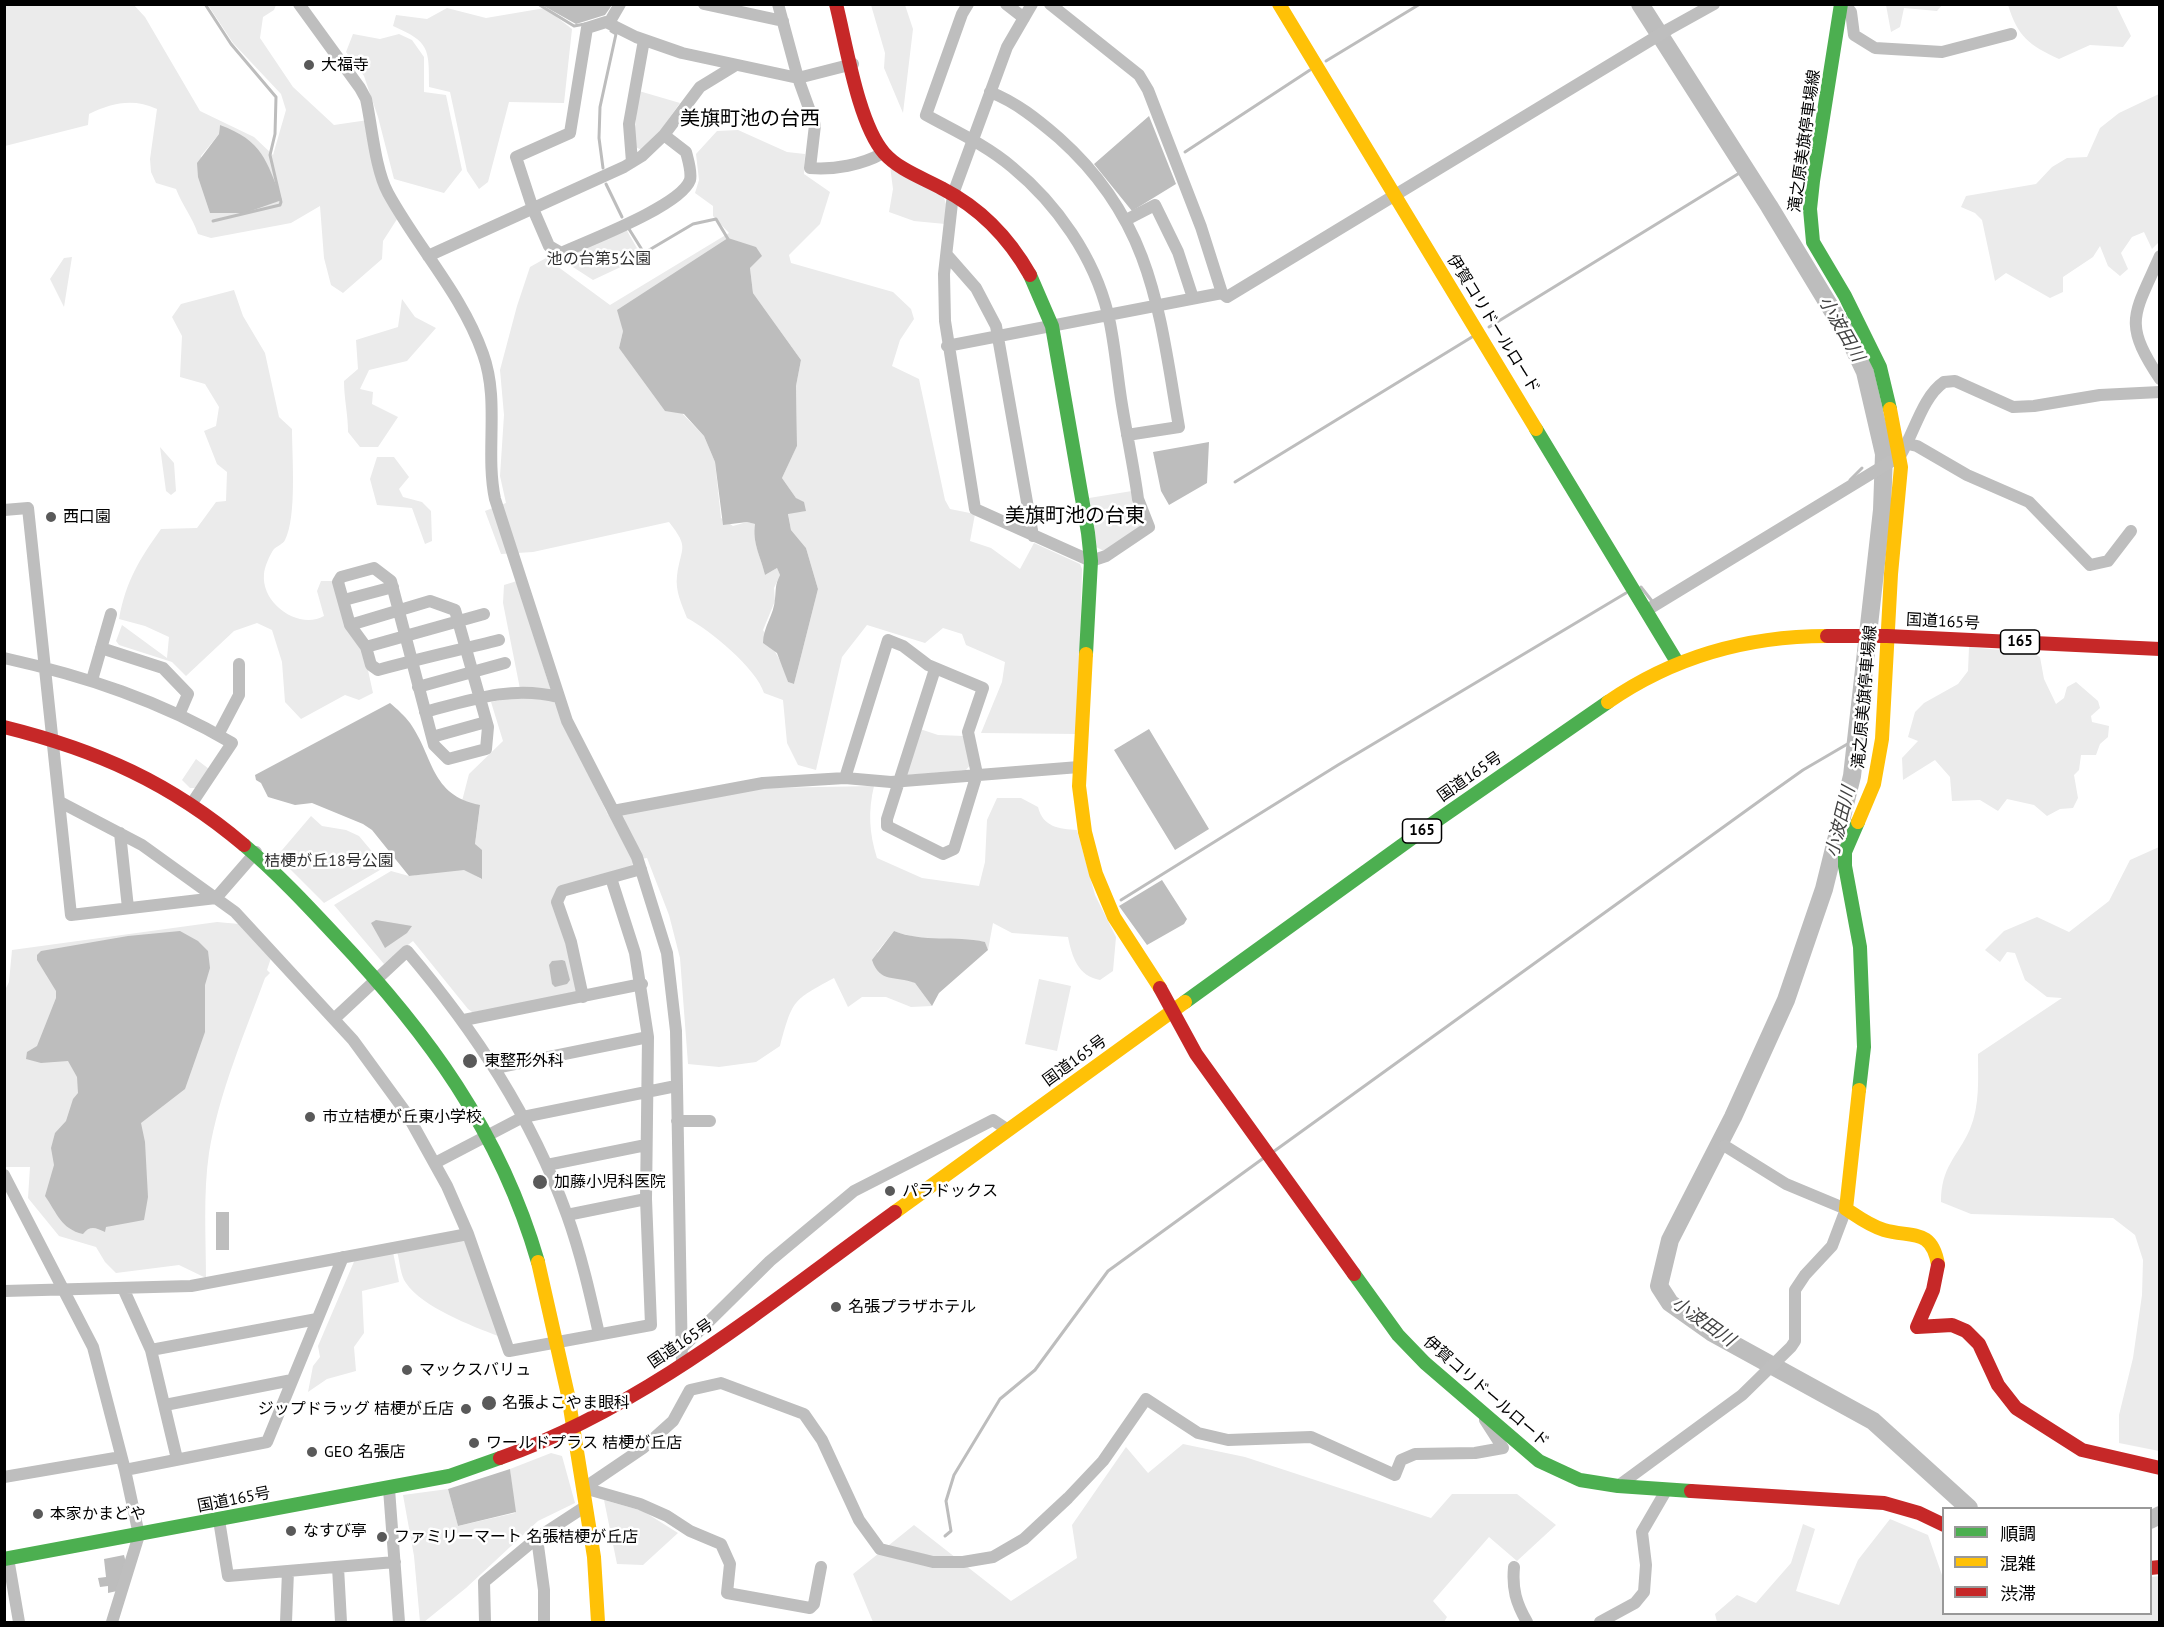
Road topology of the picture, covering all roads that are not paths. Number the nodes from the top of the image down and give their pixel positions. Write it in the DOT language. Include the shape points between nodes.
graph roads {
  1 [pos="299,4"];
  2 [pos="620,4"];
  3 [pos="704,4"];
  4 [pos="778,4"];
  5 [pos="836,4"];
  6 [pos="968,4"];
  7 [pos="1006,4"];
  8 [pos="1032,4"];
  9 [pos="1050,4"];
  10 [pos="1279,4"];
  11 [pos="1714,4"];
  12 [pos="1843,4"];
  13 [pos="1024,18"];
  14 [pos="783,21"];
  15 [pos="608,22"];
  16 [pos="2011,34"];
  17 [pos="645,40"];
  18 [pos="853,64"];
  19 [pos="736,65"];
  20 [pos="798,78"];
  21 [pos="990,92"];
  22 [pos="664,135"];
  23 [pos="972,139"];
  24 [pos="883,153"];
  25 [pos="632,162"];
  26 [pos="953,194"];
  27 [pos="1396,196"];
  28 [pos="532,209"];
  29 [pos="1125,220"];
  30 [pos="947,255"];
  31 [pos="428,256"];
  32 [pos="2160,256"];
  33 [pos="1222,293"];
  34 [pos="1193,298"];
  35 [pos="1158,305"];
  36 [pos="1108,315"];
  37 [pos="1052,326"];
  38 [pos="999,336"];
  39 [pos="947,346"];
  40 [pos="2160,379"];
  41 [pos="2160,392"];
  42 [pos="1127,435"];
  43 [pos="1908,444"];
  44 [pos="1895,459"];
  45 [pos="4,510"];
  46 [pos="2131,531"];
  47 [pos="1033,536"];
  48 [pos="1090,561"];
  49 [pos="393,587"];
  50 [pos="344,600"];
  51 [pos="1647,610"];
  52 [pos="399,611"];
  53 [pos="111,614"];
  54 [pos="484,614"];
  55 [pos="459,621"];
  56 [pos="350,625"];
  57 [pos="406,635"];
  58 [pos="1883,636"];
  59 [pos="499,640"];
  60 [pos="366,647"];
  61 [pos="101,648"];
  62 [pos="467,648"];
  63 [pos="2160,649"];
  64 [pos="4,658"];
  65 [pos="1677,662"];
  66 [pos="411,663"];
  67 [pos="505,663"];
  68 [pos="239,664"];
  69 [pos="45,667"];
  70 [pos="935,669"];
  71 [pos="473,672"];
  72 [pos="92,680"];
  73 [pos="418,687"];
  74 [pos="480,697"];
  75 [pos="558,697"];
  76 [pos="425,712"];
  77 [pos="179,715"];
  78 [pos="486,722"];
  79 [pos="4,727"];
  80 [pos="218,735"];
  81 [pos="432,737"];
  82 [pos="53,739"];
  83 [pos="1079,766"];
  84 [pos="977,774"];
  85 [pos="845,778"];
  86 [pos="899,781"];
  87 [pos="60,802"];
  88 [pos="192,803"];
  89 [pos="613,811"];
  90 [pos="120,833"];
  91 [pos="256,852"];
  92 [pos="641,869"];
  93 [pos="611,878"];
  94 [pos="216,898"];
  95 [pos="128,908"];
  96 [pos="376,980"];
  97 [pos="642,984"];
  98 [pos="583,996"];
  99 [pos="1173,1010"];
  100 [pos="334,1019"];
  101 [pos="464,1020"];
  102 [pos="648,1037"];
  103 [pos="495,1068"];
  104 [pos="676,1086"];
  105 [pos="647,1091"];
  106 [pos="523,1117"];
  107 [pos="677,1121"];
  108 [pos="710,1121"];
  109 [pos="1008,1130"];
  110 [pos="487,1135"];
  111 [pos="646,1145"];
  112 [pos="1725,1146"];
  113 [pos="435,1163"];
  114 [pos="547,1165"];
  115 [pos="4,1175"];
  116 [pos="646,1199"];
  117 [pos="1846,1209"];
  118 [pos="567,1215"];
  119 [pos="468,1234"];
  120 [pos="343,1257"];
  121 [pos="123,1288"];
  122 [pos="64,1290"];
  123 [pos="4,1291"];
  124 [pos="317,1319"];
  125 [pos="599,1334"];
  126 [pos="560,1341"];
  127 [pos="682,1348"];
  128 [pos="152,1350"];
  129 [pos="682,1365"];
  130 [pos="292,1380"];
  131 [pos="165,1405"];
  132 [pos="1480,1411"];
  133 [pos="574,1426"];
  134 [pos="121,1457"];
  135 [pos="177,1459"];
  136 [pos="2160,1468"];
  137 [pos="124,1470"];
  138 [pos="4,1478"];
  139 [pos="1618,1486"];
  140 [pos="584,1488"];
  141 [pos="389,1489"];
  142 [pos="1667,1490"];
  143 [pos="586,1506"];
  144 [pos="219,1520"];
  145 [pos="1942,1524"];
  146 [pos="139,1535"];
  147 [pos="537,1538"];
  148 [pos="6,1558"];
  149 [pos="395,1562"];
  150 [pos="338,1567"];
  151 [pos="821,1567"];
  152 [pos="1514,1567"];
  153 [pos="288,1571"];
  154 [pos="19,1623"];
  155 [pos="112,1623"];
  156 [pos="286,1623"];
  157 [pos="341,1623"];
  158 [pos="399,1623"];
  159 [pos="485,1623"];
  160 [pos="544,1623"];
  161 [pos="598,1623"];
  162 [pos="1527,1623"];
  163 [pos="1600,1623"];
  1 -- 31 [label="street" via="363,94 387,191"];
  2 -- 15 [label="street"];
  3 -- 14 [label="street"];
  4 -- 14 [label="street"];
  5 -- 18 [label="main road"];
  6 -- 23 [label="street" via="926,115"];
  7 -- 13 [label="street"];
  8 -- 13 [label="street"];
  9 -- 33 [label="street" via="1139,75 1148,90"];
  10 -- 27 [label="main road, 伊賀コリドールロード"];
  11 -- 27 [label="street"];
  12 -- 16 [label="street" via="1851,12 1854,34 1875,48 1952,51"];
  12 -- 44 [label="main road, 滝之原美旗停車場線" via="1813,181 1811,233 1880,367"];
  13 -- 21 [label="street" via="1007,46"];
  14 -- 20 [label="street"];
  15 -- 17 [label="street"];
  15 -- 28 [label="street" via="587,27 570,133 516,157"];
  17 -- 19 [label="street"];
  17 -- 25 [label="street" via="629,124"];
  18 -- 20 [label="street"];
  18 -- 24 [label="main road" via="872,136"];
  19 -- 20 [label="street"];
  19 -- 22 [label="street" via="700,87"];
  20 -- 24 [label="street" via="815,125 810,168 823,170"];
  21 -- 23 [label="street"];
  21 -- 29 [label="street" via="1004,97 1045,126 1074,152"];
  22 -- 25 [label="street"];
  22 -- 28 [label="street" via="687,152 691,177 687,186 654,210 561,253 549,246"];
  23 -- 26 [label="street"];
  23 -- 36 [label="street" via="1042,194 1085,256"];
  24 -- 26 [label="main road, 伊賀コリドールロード"];
  25 -- 28 [label="street"];
  26 -- 30 [label="street"];
  26 -- 37 [label="main road, 伊賀コリドールロード" via="1009,241 1035,281"];
  27 -- 33 [label="street" via="1227,297"];
  27 -- 51 [label="main road, 伊賀コリドールロード"];
  28 -- 31 [label="street"];
  29 -- 34 [label="street" via="1155,205 1178,252"];
  29 -- 35 [label="street" via="1146,264"];
  30 -- 38 [label="street" via="976,288"];
  30 -- 39 [label="street"];
  31 -- 75 [label="street" via="464,308 490,377 489,461 495,499"];
  32 -- 40 [label="street" via="2141,298 2134,327 2140,350"];
  33 -- 34 [label="street"];
  34 -- 35 [label="street"];
  35 -- 36 [label="street"];
  35 -- 42 [label="street" via="1179,427"];
  36 -- 37 [label="street"];
  36 -- 42 [label="street"];
  37 -- 38 [label="street"];
  37 -- 48 [label="main road, 伊賀コリドールロード"];
  38 -- 39 [label="street"];
  38 -- 47 [label="street"];
  39 -- 47 [label="street" via="975,509"];
  41 -- 43 [label="street" via="2100,395 2013,407 1955,381 1944,382 1931,394"];
  42 -- 48 [label="street" via="1138,499 1149,526 1106,556"];
  43 -- 44 [label="street"];
  43 -- 46 [label="street" via="2029,502 2090,565 2108,561"];
  44 -- 51 [label="street"];
  44 -- 58 [label="main road, 滝之原美旗停車場線"];
  45 -- 69 [label="street" via="28,508"];
  47 -- 48 [label="street"];
  48 -- 83 [label="main road, 伊賀コリドールロード"];
  49 -- 50 [label="street"];
  49 -- 50 [label="street" via="374,568 341,577 338,582"];
  49 -- 52 [label="street"];
  50 -- 56 [label="street"];
  51 -- 65 [label="main road, 伊賀コリドールロード"];
  52 -- 55 [label="street" via="430,601 455,610"];
  52 -- 56 [label="street"];
  52 -- 57 [label="street"];
  53 -- 61 [label="street"];
  54 -- 55 [label="street"];
  55 -- 57 [label="street"];
  55 -- 62 [label="street"];
  56 -- 60 [label="street"];
  57 -- 60 [label="street"];
  57 -- 66 [label="street"];
  58 -- 63 [label="main road, 国道165号 / 165"];
  58 -- 65 [label="main road, 国道165号 / 165" via="1757,640"];
  58 -- 117 [label="main road, 滝之原美旗停車場線" via="1881,739 1874,784 1845,852 1860,947 1864,1047"];
  59 -- 62 [label="street"];
  60 -- 66 [label="street" via="371,665 378,670"];
  61 -- 72 [label="street"];
  61 -- 77 [label="street" via="163,668 188,694"];
  62 -- 66 [label="street"];
  62 -- 71 [label="street"];
  64 -- 69 [label="street"];
  65 -- 99 [label="main road, 国道165号 / 165" via="1632,685"];
  66 -- 73 [label="street"];
  67 -- 71 [label="street"];
  68 -- 80 [label="street" via="239,695"];
  69 -- 72 [label="street"];
  69 -- 82 [label="street"];
  70 -- 84 [label="street" via="983,688 968,732"];
  70 -- 85 [label="street" via="888,640"];
  70 -- 86 [label="street"];
  71 -- 73 [label="street"];
  71 -- 74 [label="street"];
  72 -- 77 [label="street"];
  73 -- 76 [label="street"];
  74 -- 75 [label="street" via="532,691"];
  74 -- 76 [label="street"];
  74 -- 78 [label="street"];
  75 -- 89 [label="street"];
  76 -- 81 [label="street"];
  77 -- 80 [label="street"];
  78 -- 81 [label="street"];
  78 -- 81 [label="street" via="486,749 448,759 434,745"];
  79 -- 82 [label="main road"];
  80 -- 88 [label="street" via="232,743"];
  82 -- 87 [label="street"];
  82 -- 88 [label="main road" via="132,769"];
  83 -- 84 [label="street"];
  83 -- 99 [label="main road, 伊賀コリドールロード" via="1085,832 1101,890 1128,942"];
  84 -- 86 [label="street"];
  84 -- 86 [label="street" via="954,849 943,854 887,826"];
  85 -- 86 [label="street"];
  85 -- 89 [label="street" via="763,783"];
  87 -- 90 [label="street"];
  87 -- 95 [label="street" via="71,915"];
  88 -- 91 [label="main road"];
  89 -- 92 [label="street"];
  90 -- 94 [label="street"];
  90 -- 95 [label="street"];
  91 -- 94 [label="street"];
  91 -- 96 [label="main road"];
  92 -- 93 [label="street"];
  92 -- 104 [label="street" via="672,980"];
  93 -- 97 [label="street"];
  93 -- 98 [label="street" via="562,891 557,902"];
  94 -- 95 [label="street"];
  94 -- 100 [label="street" via="235,912"];
  96 -- 100 [label="street"];
  96 -- 101 [label="street" via="407,951"];
  96 -- 110 [label="main road" via="436,1052"];
  97 -- 98 [label="street"];
  97 -- 102 [label="street"];
  98 -- 101 [label="street"];
  99 -- 109 [label="main road, 国道165号 / 165"];
  99 -- 132 [label="main road, 伊賀コリドールロード" via="1196,1054 1398,1335"];
  100 -- 113 [label="street" via="390,1089"];
  101 -- 103 [label="street"];
  102 -- 103 [label="street"];
  102 -- 105 [label="street"];
  103 -- 106 [label="street"];
  104 -- 105 [label="street"];
  104 -- 107 [label="street"];
  105 -- 106 [label="street"];
  105 -- 111 [label="street"];
  106 -- 110 [label="street"];
  106 -- 114 [label="street"];
  107 -- 108 [label="street"];
  107 -- 127 [label="street" via="684,1182"];
  109 -- 127 [label="street" via="993,1120 854,1191 755,1275"];
  109 -- 129 [label="main road, 国道165号 / 165"];
  110 -- 113 [label="street"];
  110 -- 126 [label="main road" via="536,1247"];
  111 -- 114 [label="street"];
  111 -- 116 [label="street"];
  112 -- 117 [label="street" via="1786,1184"];
  113 -- 119 [label="street"];
  114 -- 118 [label="street"];
  115 -- 122 [label="street"];
  116 -- 118 [label="street"];
  116 -- 125 [label="street" via="651,1324"];
  117 -- 136 [label="main road" via="1886,1231 1916,1234 1936,1253 1936,1283 1917,1327 1952,1324 1966,1331 1979,1344 1998,1385 2016,1408 2082,1450"];
  117 -- 139 [label="street" via="1832,1246 1795,1290 1795,1341 1730,1404"];
  118 -- 125 [label="street"];
  119 -- 120 [label="street"];
  119 -- 126 [label="street" via="509,1351"];
  120 -- 121 [label="street" via="191,1286"];
  120 -- 124 [label="street"];
  121 -- 122 [label="street"];
  121 -- 128 [label="street"];
  122 -- 123 [label="street"];
  122 -- 134 [label="street" via="99,1365"];
  124 -- 128 [label="street"];
  124 -- 130 [label="street"];
  125 -- 126 [label="street"];
  126 -- 133 [label="main road"];
  127 -- 129 [label="street"];
  128 -- 131 [label="street"];
  129 -- 133 [label="main road, 国道165号 / 165"];
  130 -- 131 [label="street"];
  130 -- 135 [label="street" via="267,1442"];
  131 -- 135 [label="street"];
  132 -- 139 [label="main road, 伊賀コリドールロード" via="1551,1469 1580,1480"];
  132 -- 140 [label="street" via="1503,1448 1475,1453 1415,1454 1401,1460 1395,1474 1311,1437 1228,1440 1197,1433 1146,1399 1103,1461 1041,1525 993,1557 963,1562 933,1562 880,1549 859,1520 822,1440 804,1414 721,1383 690,1390 673,1421 643,1448"];
  133 -- 140 [label="main road"];
  133 -- 141 [label="main road, 国道165号 / 165" via="449,1476"];
  134 -- 137 [label="street"];
  134 -- 138 [label="street"];
  135 -- 137 [label="street"];
  137 -- 146 [label="street"];
  139 -- 142 [label="main road, 伊賀コリドールロード"];
  140 -- 143 [label="main road"];
  140 -- 151 [label="street" via="640,1504 721,1544 730,1564 727,1593 810,1608"];
  141 -- 144 [label="main road, 国道165号 / 165"];
  141 -- 149 [label="street"];
  142 -- 145 [label="main road, 伊賀コリドールロード" via="1884,1503"];
  142 -- 163 [label="street" via="1642,1532 1644,1592 1635,1603"];
  143 -- 147 [label="street"];
  143 -- 161 [label="main road" via="597,1582"];
  144 -- 146 [label="main road, 国道165号 / 165"];
  144 -- 153 [label="street" via="228,1576"];
  146 -- 148 [label="main road, 国道165号 / 165"];
  146 -- 155 [label="street"];
  147 -- 159 [label="street" via="484,1582"];
  147 -- 160 [label="street"];
  148 -- 154 [label="street"];
  149 -- 150 [label="street"];
  149 -- 158 [label="street"];
  150 -- 153 [label="street"];
  150 -- 157 [label="street"];
  152 -- 162 [label="street" via="1512,1586"];
  153 -- 156 [label="street"];
}
